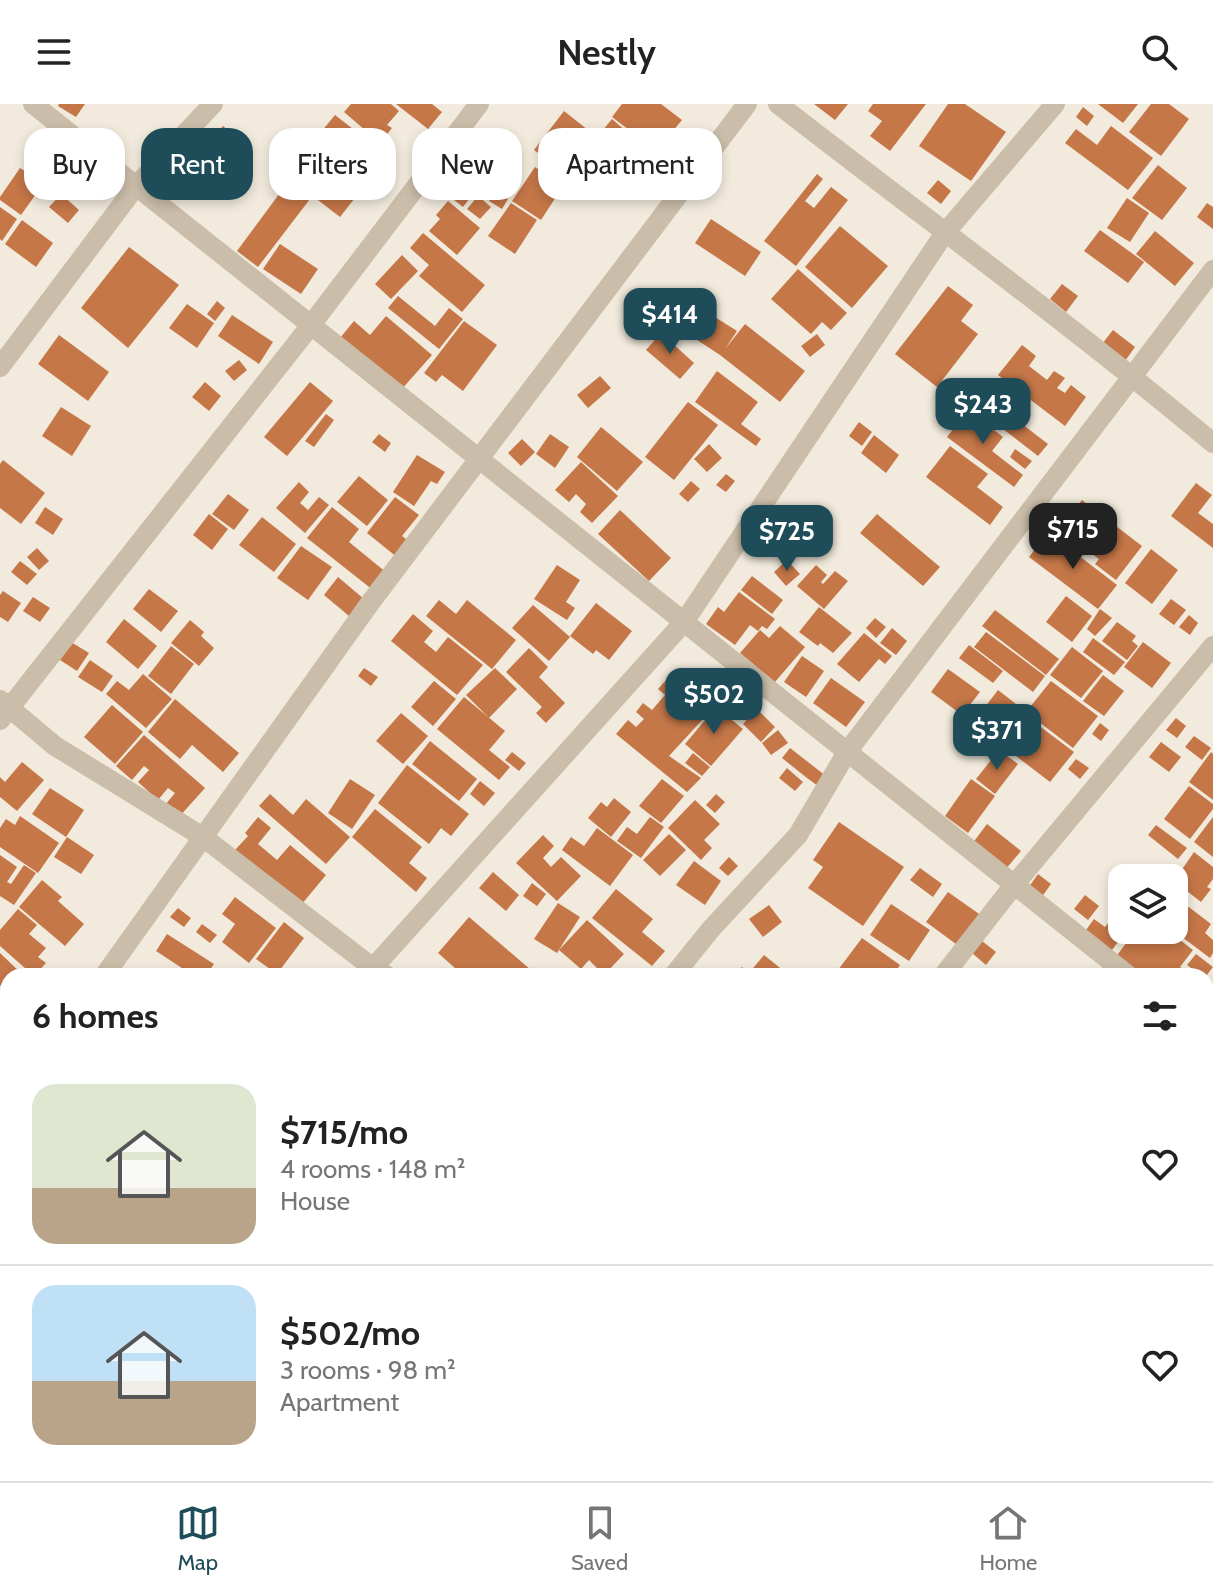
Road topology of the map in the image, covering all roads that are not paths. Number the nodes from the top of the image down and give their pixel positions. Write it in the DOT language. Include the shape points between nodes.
graph roads {
  1 [pos="33,104"];
  2 [pos="213,104"];
  3 [pos="479,104"];
  4 [pos="747,104"];
  5 [pos="778,104"];
  6 [pos="1055,104"];
  7 [pos="136,186"];
  8 [pos="944,234"];
  9 [pos="1213,270"];
  10 [pos="311,325"];
  11 [pos="0,367"];
  12 [pos="1132,375"];
  13 [pos="1213,443"];
  14 [pos="479,459"];
  15 [pos="684,622"];
  16 [pos="1213,646"];
  17 [pos="3,709"];
  18 [pos="847,752"];
  19 [pos="203,837"];
  20 [pos="1014,885"];
  21 [pos="110,968"];
  22 [pos="375,968"];
  23 [pos="383,968"];
  24 [pos="679,968"];
  25 [pos="949,968"];
  26 [pos="1119,968"];
  1 -- 7 [label="street"];
  2 -- 7 [label="street"];
  3 -- 10 [label="street"];
  4 -- 14 [label="street"];
  5 -- 8 [label="street"];
  6 -- 8 [label="street"];
  7 -- 10 [label="street"];
  7 -- 11 [label="street"];
  8 -- 12 [label="street"];
  8 -- 15 [label="street"];
  9 -- 12 [label="street"];
  10 -- 14 [label="street"];
  10 -- 17 [label="street"];
  12 -- 13 [label="street"];
  12 -- 18 [label="street"];
  14 -- 15 [label="street"];
  14 -- 19 [label="street"];
  15 -- 18 [label="street"];
  15 -- 23 [label="street"];
  16 -- 20 [label="street"];
  17 -- 19 [label="street"];
  18 -- 20 [label="street"];
  18 -- 24 [label="street" via="798,835"];
  19 -- 21 [label="street"];
  19 -- 22 [label="street"];
  20 -- 25 [label="street"];
  20 -- 26 [label="street"];
}
